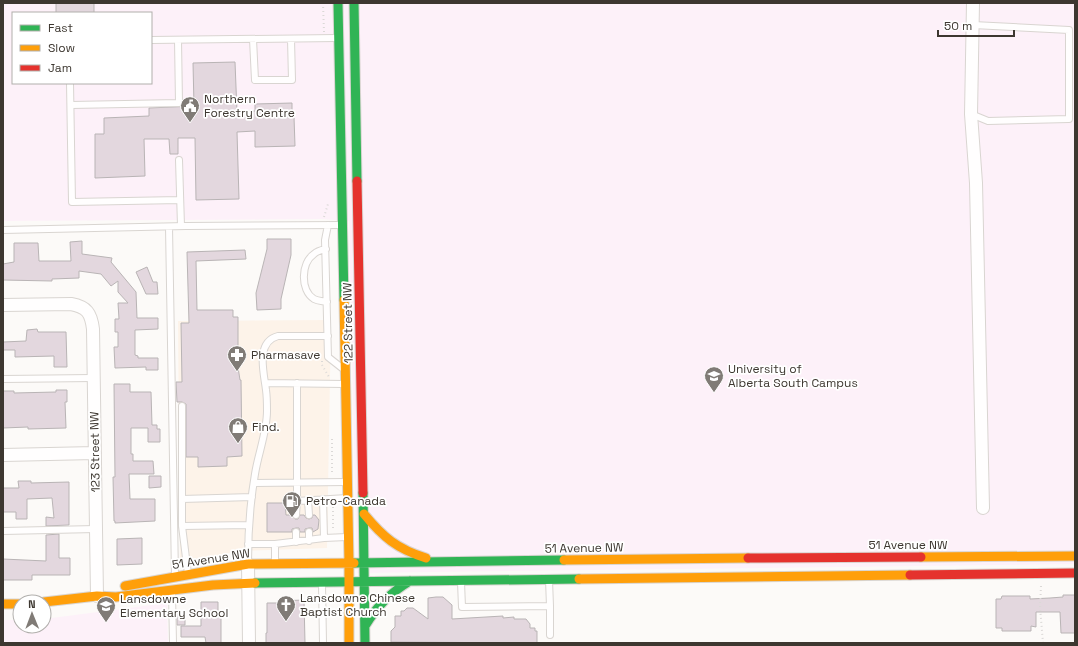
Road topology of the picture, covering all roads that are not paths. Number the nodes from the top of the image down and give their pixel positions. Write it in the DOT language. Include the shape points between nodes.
graph roads {
  1 [pos="338,3"];
  2 [pos="354,3"];
  3 [pos="973,3"];
  4 [pos="973,25"];
  5 [pos="339,38"];
  6 [pos="253,39"];
  7 [pos="291,39"];
  8 [pos="152,40"];
  9 [pos="178,40"];
  10 [pos="70,84"];
  11 [pos="71,105"];
  12 [pos="971,114"];
  13 [pos="1072,119"];
  14 [pos="179,160"];
  15 [pos="180,200"];
  16 [pos="325,225"];
  17 [pos="342,225"];
  18 [pos="169,226"];
  19 [pos="181,226"];
  20 [pos="3,230"];
  21 [pos="326,249"];
  22 [pos="327,302"];
  23 [pos="3,305"];
  24 [pos="328,336"];
  25 [pos="345,370"];
  26 [pos="93,378"];
  27 [pos="3,379"];
  28 [pos="265,383"];
  29 [pos="297,383"];
  30 [pos="345,384"];
  31 [pos="182,406"];
  32 [pos="94,453"];
  33 [pos="3,455"];
  34 [pos="297,482"];
  35 [pos="347,482"];
  36 [pos="254,483"];
  37 [pos="252,497"];
  38 [pos="347,498"];
  39 [pos="182,499"];
  40 [pos="308,500"];
  41 [pos="323,500"];
  42 [pos="297,501"];
  43 [pos="983,508"];
  44 [pos="364,514"];
  45 [pos="296,515"];
  46 [pos="309,515"];
  47 [pos="249,525"];
  48 [pos="182,526"];
  49 [pos="96,529"];
  50 [pos="3,531"];
  51 [pos="296,532"];
  52 [pos="309,532"];
  53 [pos="348,537"];
  54 [pos="324,538"];
  55 [pos="309,541"];
  56 [pos="296,542"];
  57 [pos="248,544"];
  58 [pos="274,544"];
  59 [pos="1075,556"];
  60 [pos="481,561"];
  61 [pos="438,562"];
  62 [pos="365,563"];
  63 [pos="248,564"];
  64 [pos="276,564"];
  65 [pos="349,567"];
  66 [pos="1075,573"];
  67 [pos="188,574"];
  68 [pos="174,576"];
  69 [pos="323,576"];
  70 [pos="365,578"];
  71 [pos="461,580"];
  72 [pos="549,580"];
  73 [pos="410,581"];
  74 [pos="348,582"];
  75 [pos="249,583"];
  76 [pos="172,590"];
  77 [pos="97,596"];
  78 [pos="52,601"];
  79 [pos="550,606"];
  80 [pos="365,627"];
  81 [pos="550,635"];
  82 [pos="173,643"];
  83 [pos="249,643"];
  84 [pos="323,643"];
  85 [pos="349,643"];
  86 [pos="365,643"];
  1 -- 5 [label="main road, 122 Street NW"];
  2 -- 44 [label="main road, 122 Street NW"];
  3 -- 4 [label="street"];
  4 -- 12 [label="street"];
  4 -- 13 [label="lane" via="1069,30"];
  5 -- 7 [label="lane"];
  5 -- 17 [label="main road, 122 Street NW"];
  6 -- 7 [label="lane"];
  6 -- 7 [label="lane" via="255,80 292,80"];
  6 -- 9 [label="lane"];
  8 -- 9 [label="lane"];
  9 -- 11 [label="lane" via="180,102"];
  10 -- 11 [label="lane"];
  11 -- 15 [label="lane" via="72,202"];
  12 -- 13 [label="lane" via="988,121"];
  12 -- 43 [label="street" via="976,183"];
  14 -- 15 [label="lane"];
  15 -- 19 [label="lane"];
  16 -- 17 [label="lane"];
  16 -- 19 [label="lane"];
  16 -- 21 [label="lane"];
  17 -- 25 [label="main road, 122 Street NW"];
  18 -- 19 [label="lane"];
  18 -- 20 [label="lane"];
  18 -- 68 [label="lane"];
  21 -- 22 [label="lane"];
  21 -- 22 [label="lane" via="313,254 304,269 309,293 315,299"];
  22 -- 24 [label="lane"];
  23 -- 26 [label="street, 123 Street NW" via="71,304 86,310 93,329"];
  24 -- 25 [label="lane" via="328,357"];
  24 -- 28 [label="lane" via="272,338 265,346 264,352"];
  25 -- 30 [label="main road, 122 Street NW"];
  26 -- 27 [label="lane"];
  26 -- 32 [label="street, 123 Street NW"];
  28 -- 29 [label="lane"];
  28 -- 36 [label="lane" via="267,414"];
  29 -- 30 [label="lane"];
  29 -- 34 [label="lane"];
  30 -- 35 [label="main road, 122 Street NW"];
  31 -- 39 [label="lane"];
  32 -- 33 [label="street"];
  32 -- 49 [label="street, 123 Street NW"];
  34 -- 35 [label="lane"];
  34 -- 36 [label="lane"];
  34 -- 42 [label="lane"];
  35 -- 38 [label="main road, 122 Street NW"];
  36 -- 37 [label="lane"];
  37 -- 39 [label="lane"];
  37 -- 47 [label="lane"];
  38 -- 41 [label="lane"];
  38 -- 53 [label="main road, 122 Street NW"];
  39 -- 48 [label="lane"];
  40 -- 41 [label="lane"];
  40 -- 42 [label="lane"];
  40 -- 46 [label="lane"];
  41 -- 54 [label="lane"];
  42 -- 45 [label="lane"];
  44 -- 61 [label="main road" via="384,537 398,548"];
  44 -- 62 [label="main road, 122 Street NW"];
  47 -- 48 [label="lane"];
  47 -- 57 [label="lane"];
  48 -- 67 [label="lane"];
  49 -- 50 [label="lane"];
  49 -- 77 [label="street, 123 Street NW"];
  51 -- 56 [label="lane"];
  52 -- 55 [label="lane"];
  53 -- 54 [label="lane"];
  53 -- 65 [label="main road, 122 Street NW"];
  54 -- 55 [label="lane"];
  55 -- 56 [label="lane"];
  56 -- 58 [label="lane"];
  57 -- 58 [label="lane"];
  57 -- 63 [label="lane"];
  58 -- 64 [label="lane"];
  59 -- 60 [label="main road, 51 Avenue NW"];
  60 -- 61 [label="main road, 51 Avenue NW"];
  60 -- 70 [label="main road" via="464,565 386,572"];
  61 -- 62 [label="main road, 51 Avenue NW"];
  62 -- 65 [label="main road"];
  62 -- 70 [label="main road, 122 Street NW"];
  63 -- 64 [label="main road, 51 Avenue NW"];
  63 -- 67 [label="main road, 51 Avenue NW"];
  63 -- 75 [label="street"];
  64 -- 65 [label="main road, 51 Avenue NW"];
  65 -- 69 [label="main road"];
  65 -- 74 [label="main road, 122 Street NW"];
  66 -- 72 [label="main road"];
  67 -- 68 [label="main road, 51 Avenue NW"];
  68 -- 77 [label="main road, 51 Avenue NW" via="116,588"];
  69 -- 74 [label="main road" via="333,582"];
  69 -- 75 [label="main road, 51 Avenue NW" via="299,577 281,583"];
  69 -- 84 [label="lane"];
  70 -- 73 [label="main road"];
  70 -- 74 [label="main road"];
  70 -- 80 [label="main road, 122 Street NW"];
  71 -- 72 [label="main road"];
  71 -- 73 [label="main road"];
  71 -- 79 [label="lane" via="462,607"];
  72 -- 79 [label="lane"];
  73 -- 80 [label="main road" via="386,597 375,609"];
  74 -- 85 [label="main road, 122 Street NW"];
  75 -- 76 [label="main road, 51 Avenue NW"];
  75 -- 83 [label="street"];
  76 -- 77 [label="main road, 51 Avenue NW" via="116,597"];
  76 -- 82 [label="lane"];
  77 -- 78 [label="main road, 51 Avenue NW"];
  79 -- 81 [label="lane"];
  80 -- 86 [label="main road, 122 Street NW"];
}
